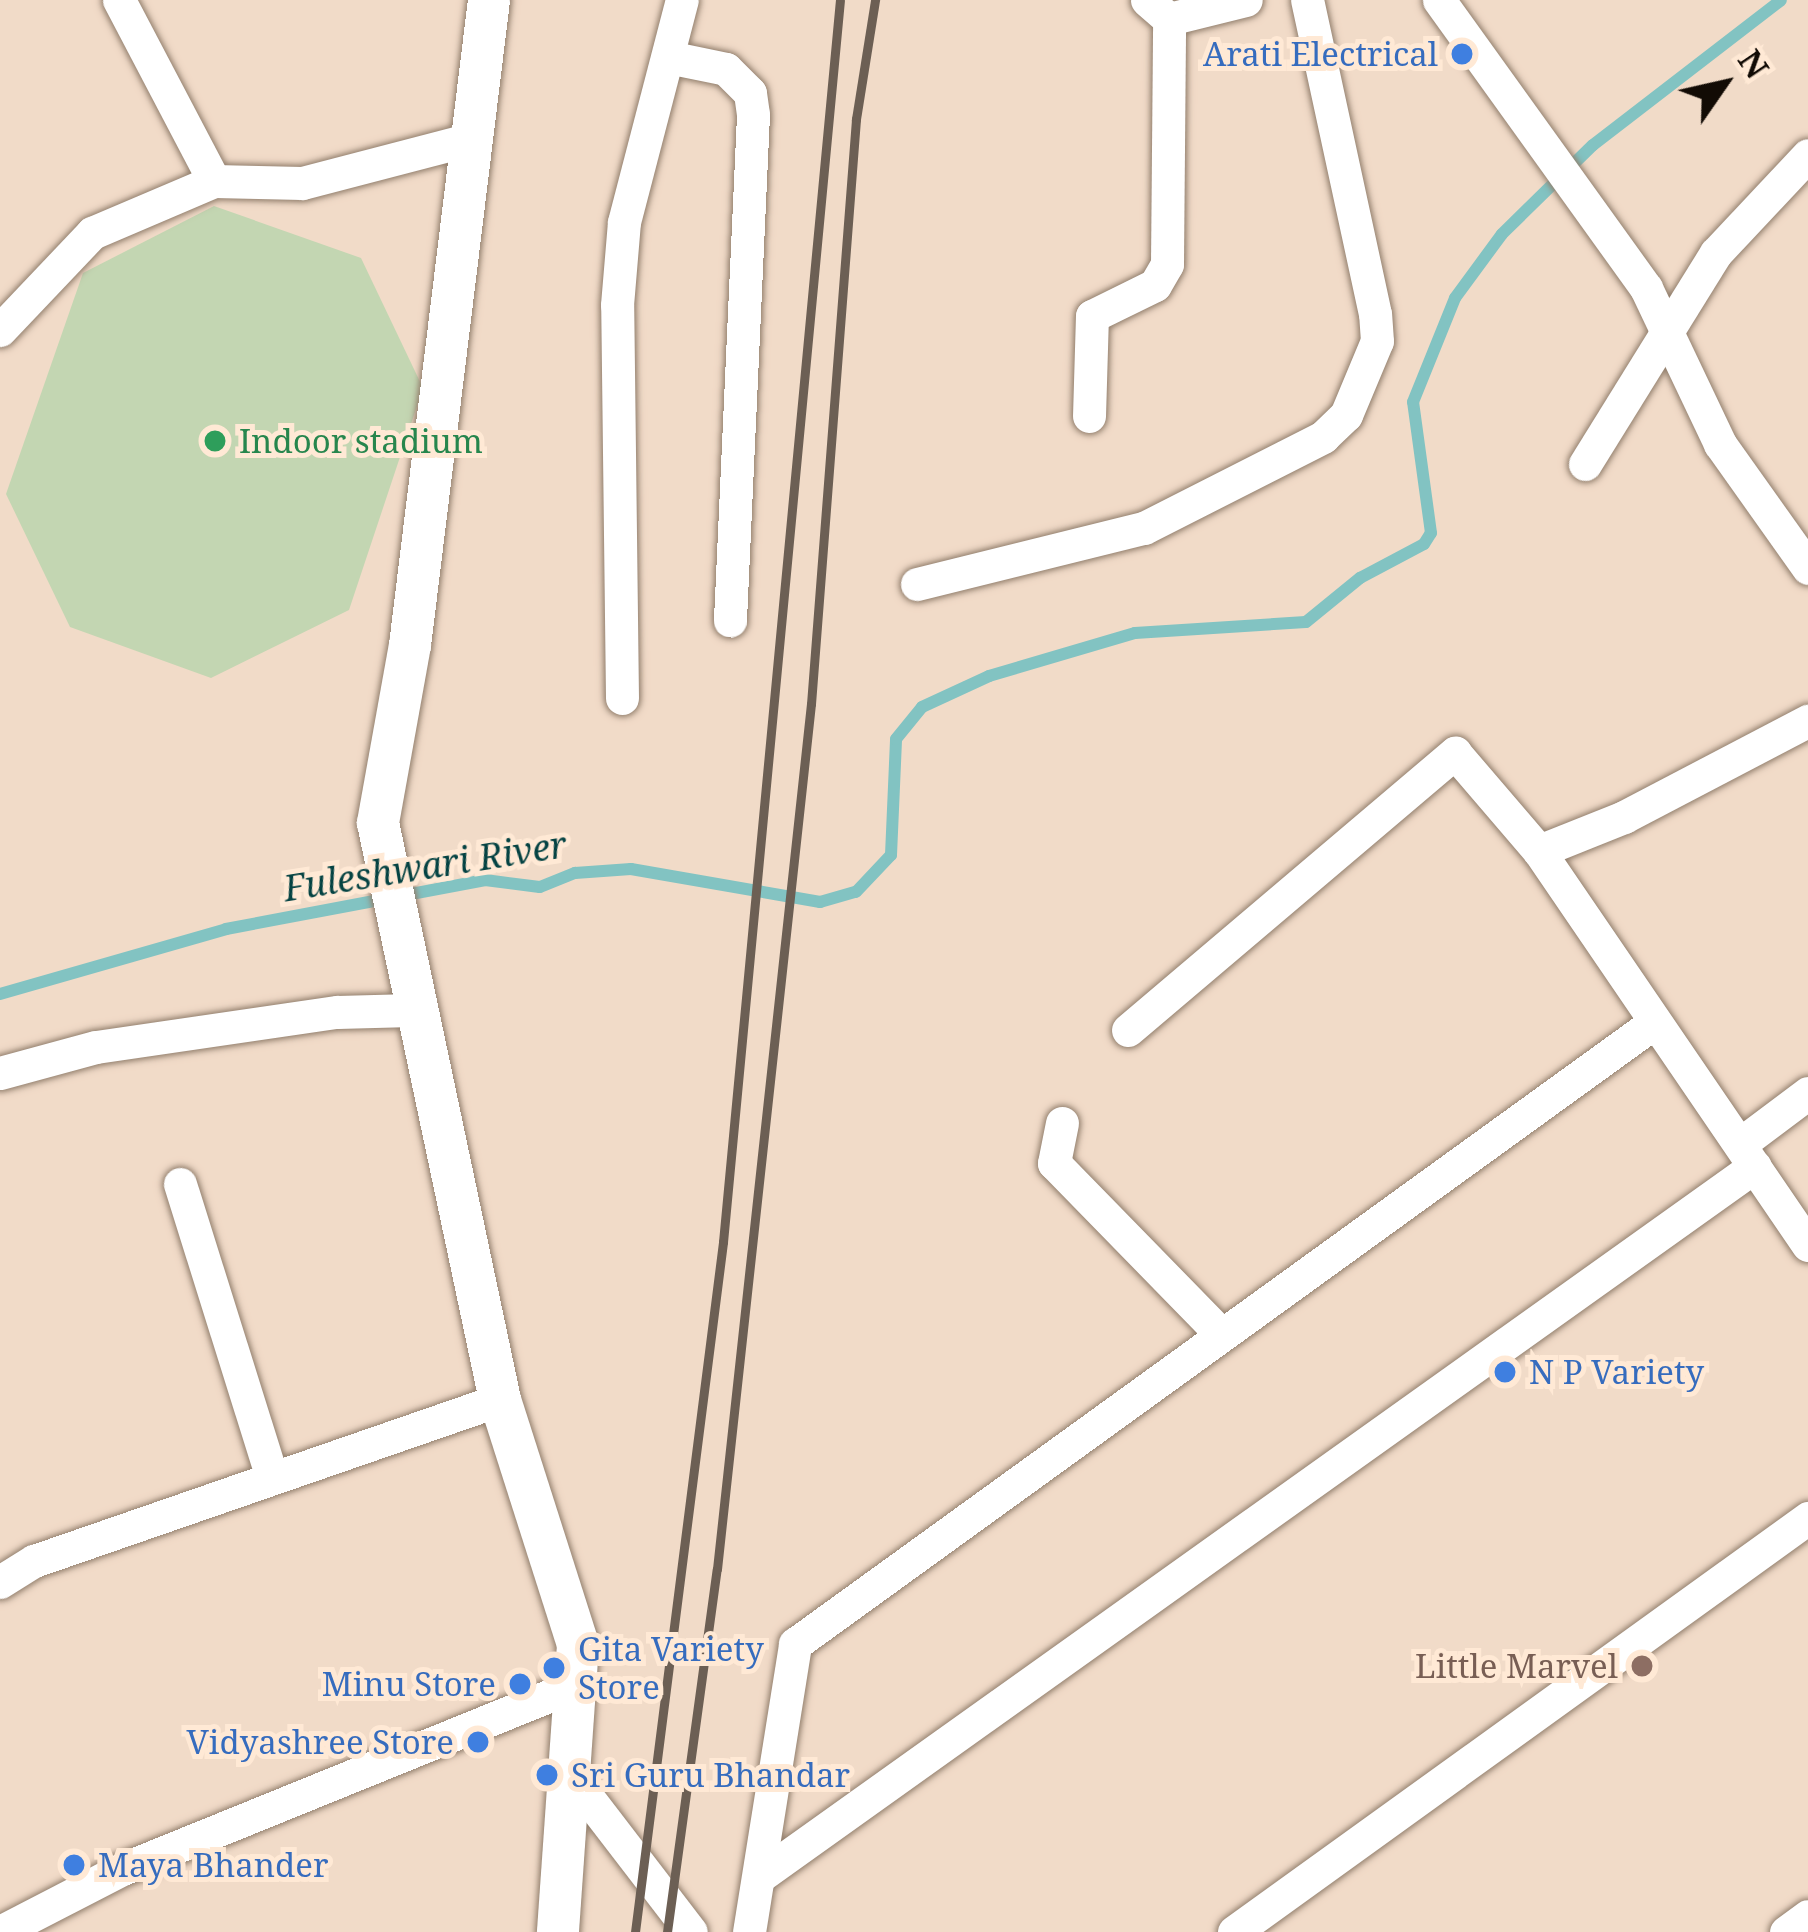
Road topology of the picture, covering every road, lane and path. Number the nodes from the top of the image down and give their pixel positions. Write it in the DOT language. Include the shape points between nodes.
graph roads {
  1 [pos="119,0"];
  2 [pos="489,0"];
  3 [pos="682,0"];
  4 [pos="1246,0"];
  5 [pos="1307,0"];
  6 [pos="1439,0"];
  7 [pos="1158,10"];
  8 [pos="668,57"];
  9 [pos="471,139"];
  10 [pos="1808,155"];
  11 [pos="214,181"];
  12 [pos="0,330"];
  13 [pos="1669,333"];
  14 [pos="1089,416"];
  15 [pos="1585,464"];
  16 [pos="1808,568"];
  17 [pos="917,584"];
  18 [pos="730,620"];
  19 [pos="622,698"];
  20 [pos="1808,721"];
  21 [pos="1540,851"];
  22 [pos="412,1010"];
  23 [pos="1655,1022"];
  24 [pos="1128,1030"];
  25 [pos="0,1073"];
  26 [pos="1808,1093"];
  27 [pos="1062,1123"];
  28 [pos="1748,1155"];
  29 [pos="180,1184"];
  30 [pos="1808,1244"];
  31 [pos="1220,1333"];
  32 [pos="500,1400"];
  33 [pos="272,1477"];
  34 [pos="1808,1518"];
  35 [pos="0,1582"];
  36 [pos="580,1683"];
  37 [pos="572,1777"];
  38 [pos="760,1876"];
  39 [pos="1808,1916"];
  40 [pos="0,1932"];
  41 [pos="558,1932"];
  42 [pos="691,1932"];
  43 [pos="749,1932"];
  44 [pos="1234,1932"];
  45 [pos="1786,1932"];
  1 -- 11 [label="street"];
  2 -- 9 [label="street"];
  3 -- 8 [label="street"];
  4 -- 7 [label="street"];
  5 -- 17 [label="street" via="1375,314 1377,341 1346,415 1323,437 1144,528"];
  6 -- 13 [label="street"];
  7 -- 14 [label="street" via="1166,264 1155,285 1093,316"];
  8 -- 18 [label="street" via="726,69 750,93 753,116"];
  8 -- 19 [label="street" via="624,222 617,305"];
  9 -- 11 [label="street" via="302,183"];
  9 -- 22 [label="street" via="410,645 378,823"];
  10 -- 13 [label="street" via="1716,253"];
  11 -- 12 [label="street" via="92,233"];
  13 -- 15 [label="street" via="1619,399"];
  13 -- 16 [label="street" via="1720,445"];
  20 -- 21 [label="street" via="1624,817"];
  21 -- 23 [label="street"];
  21 -- 24 [label="street" via="1455,753"];
  22 -- 25 [label="street" via="338,1012 96,1047"];
  22 -- 32 [label="street"];
  23 -- 28 [label="street"];
  23 -- 31 [label="street"];
  26 -- 28 [label="street"];
  27 -- 31 [label="street" via="1054,1163"];
  28 -- 30 [label="street"];
  28 -- 38 [label="street"];
  29 -- 33 [label="street"];
  31 -- 38 [label="street" via="796,1644"];
  32 -- 33 [label="street"];
  32 -- 36 [label="street" via="572,1621"];
  33 -- 35 [label="street" via="34,1561"];
  34 -- 44 [label="street"];
  36 -- 37 [label="street"];
  36 -- 40 [label="street" via="140,1862"];
  37 -- 41 [label="street"];
  37 -- 42 [label="street"];
  38 -- 43 [label="street"];
  39 -- 45 [label="street"];
}
